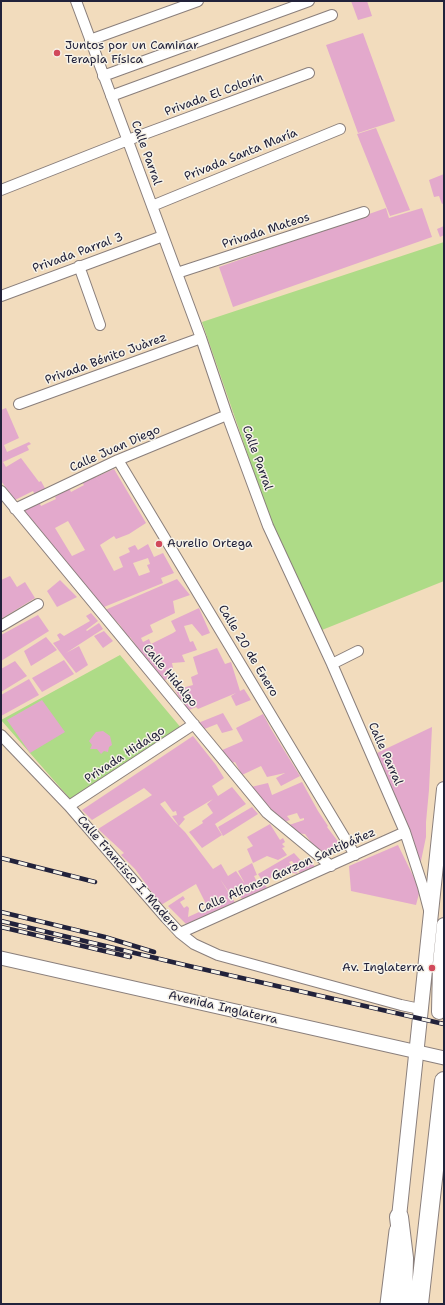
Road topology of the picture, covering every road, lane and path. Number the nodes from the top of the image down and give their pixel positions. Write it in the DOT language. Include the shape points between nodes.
graph roads {
  1 [pos="76,1"];
  2 [pos="198,1"];
  3 [pos="309,1"];
  4 [pos="332,15"];
  5 [pos="90,40"];
  6 [pos="309,73"];
  7 [pos="103,76"];
  8 [pos="110,96"];
  9 [pos="340,129"];
  10 [pos="128,140"];
  11 [pos="1,190"];
  12 [pos="152,206"];
  13 [pos="364,212"];
  14 [pos="163,236"];
  15 [pos="79,266"];
  16 [pos="177,274"];
  17 [pos="1,296"];
  18 [pos="100,325"];
  19 [pos="201,338"];
  20 [pos="20,404"];
  21 [pos="227,415"];
  22 [pos="118,460"];
  23 [pos="1,491"];
  24 [pos="15,509"];
  25 [pos="38,604"];
  26 [pos="1,626"];
  27 [pos="358,651"];
  28 [pos="332,664"];
  29 [pos="194,724"];
  30 [pos="1,735"];
  31 [pos="444,789"];
  32 [pos="69,806"];
  33 [pos="405,832"];
  34 [pos="356,855"];
  35 [pos="331,866"];
  36 [pos="431,916"];
  37 [pos="444,925"];
  38 [pos="180,933"];
  39 [pos="1,958"];
  40 [pos="420,1009"];
  41 [pos="441,1013"];
  42 [pos="416,1052"];
  43 [pos="444,1058"];
  44 [pos="444,1081"];
  45 [pos="399,1217"];
  46 [pos="389,1304"];
  47 [pos="404,1304"];
  48 [pos="419,1304"];
  1 -- 5 [label="street, Calle Parral"];
  2 -- 5 [label="street"];
  3 -- 7 [label="street"];
  4 -- 8 [label="street"];
  5 -- 7 [label="street, Calle Parral"];
  6 -- 10 [label="street, Privada El Colorín"];
  7 -- 8 [label="street, Calle Parral"];
  8 -- 10 [label="street, Calle Parral"];
  9 -- 12 [label="street, Privada Santa María"];
  10 -- 11 [label="street, Privada El Colorín"];
  10 -- 12 [label="street, Calle Parral"];
  12 -- 14 [label="street, Calle Parral"];
  13 -- 16 [label="street, Privada Mateos"];
  14 -- 15 [label="street, Privada Parral 3"];
  14 -- 16 [label="street, Calle Parral"];
  15 -- 17 [label="street, Privada Parral 3"];
  15 -- 18 [label="street"];
  16 -- 19 [label="street, Calle Parral"];
  19 -- 20 [label="street, Privada Bénito Juàrez"];
  19 -- 21 [label="street, Calle Parral"];
  21 -- 22 [label="street, Calle Juan Diego"];
  21 -- 28 [label="street, Calle Parral" via="268,526"];
  22 -- 24 [label="street, Calle Juan Diego"];
  22 -- 34 [label="street, Calle 20 de Enero"];
  23 -- 24 [label="street, Calle Hidalgo"];
  24 -- 29 [label="street, Calle Hidalgo"];
  25 -- 26 [label="street"];
  27 -- 28 [label="street"];
  28 -- 33 [label="street, Calle Parral"];
  29 -- 32 [label="street, Privada Hidalgo"];
  29 -- 35 [label="street, Calle Hidalgo" via="268,813"];
  30 -- 32 [label="street, Calle Francisco I. Madero"];
  31 -- 36 [label="main road"];
  32 -- 38 [label="street, Calle Francisco I. Madero"];
  33 -- 34 [label="street, Calle Alfonso Garzon Santibáñez"];
  33 -- 36 [label="street, Calle Parral"];
  34 -- 35 [label="street, Calle Alfonso Garzon Santibáñez"];
  35 -- 38 [label="street, Calle Alfonso Garzon Santibáñez"];
  36 -- 40 [label="main road"];
  37 -- 41 [label="main road" via="440,964"];
  38 -- 40 [label="street, Calle Francisco I. Madero" via="194,944 218,955"];
  39 -- 42 [label="street, Avenida Inglaterra"];
  40 -- 41 [label="main road, Calle Francisco I. Madero"];
  40 -- 42 [label="main road"];
  42 -- 43 [label="street, Avenida Inglaterra"];
  42 -- 45 [label="main road"];
  44 -- 48 [label="highway"];
  45 -- 46 [label="highway"];
  45 -- 47 [label="highway" via="404,1258"];
}
